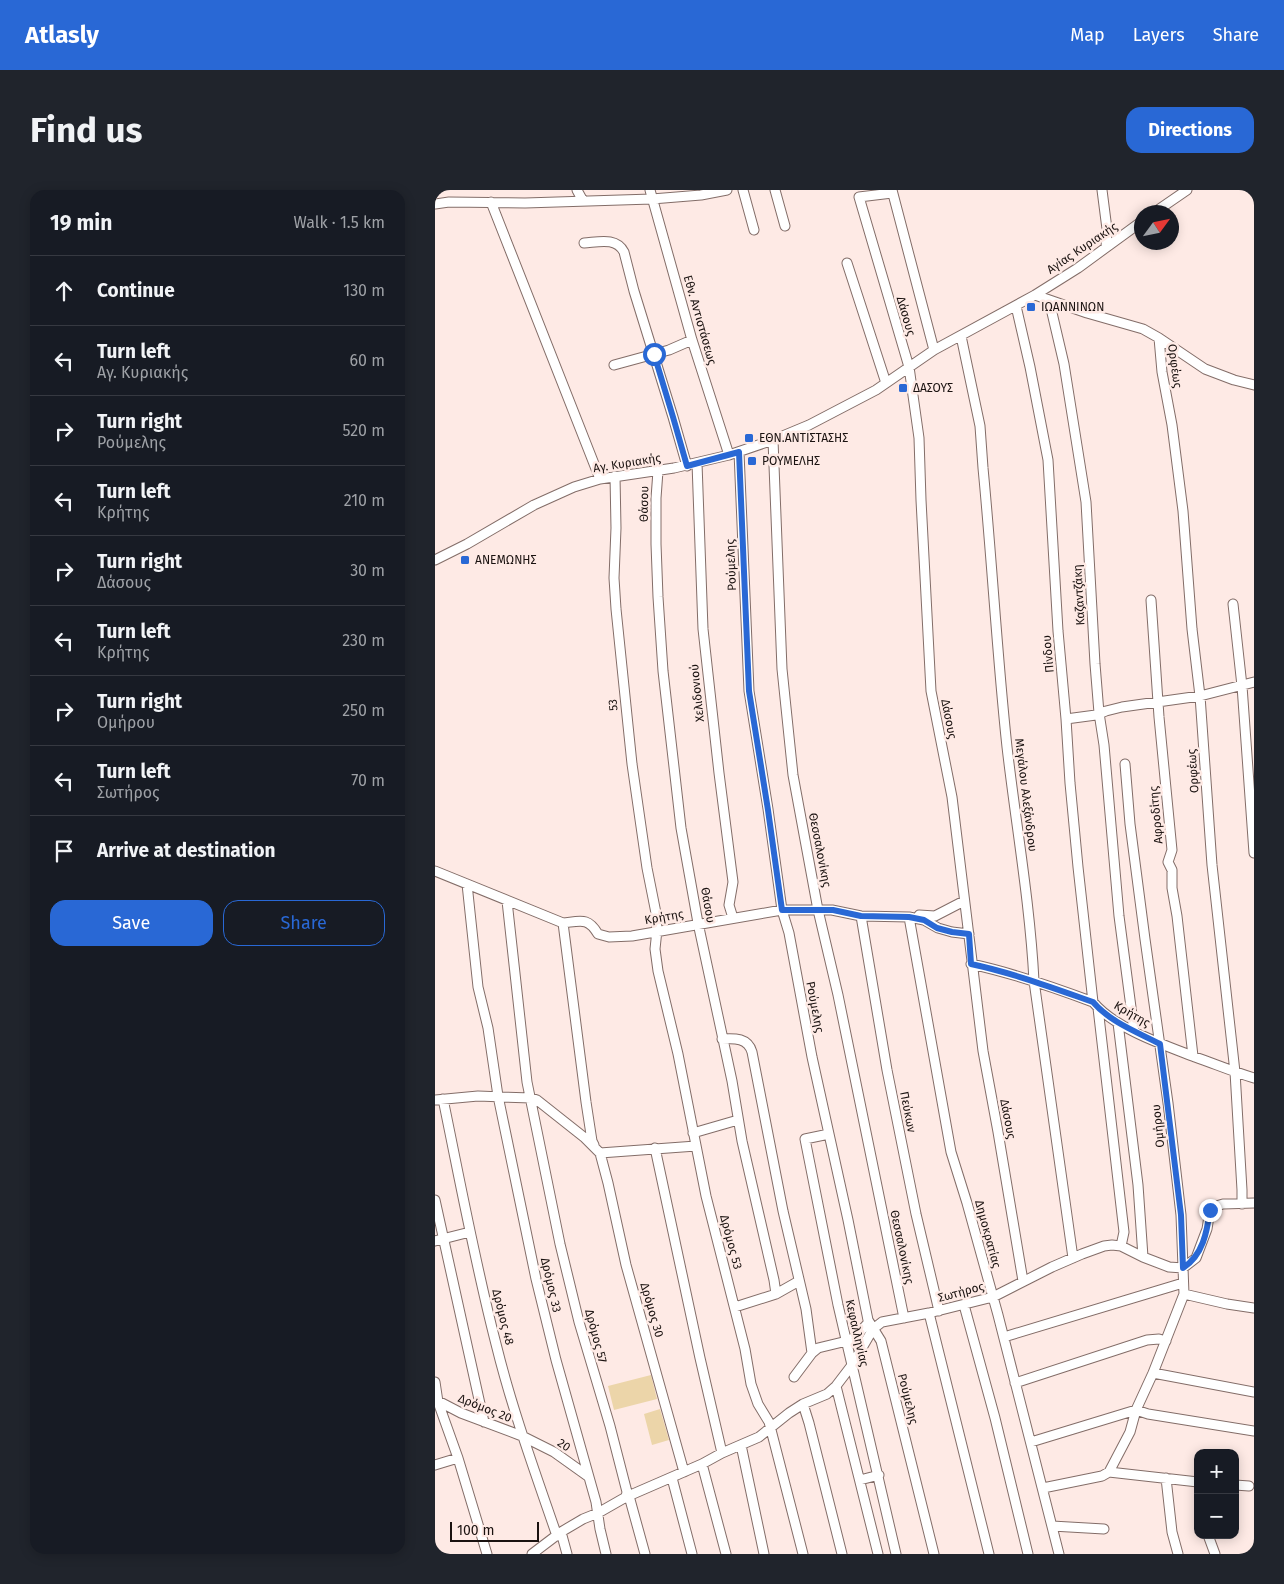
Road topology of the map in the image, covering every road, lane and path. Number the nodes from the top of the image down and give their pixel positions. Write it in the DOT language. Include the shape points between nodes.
graph roads {
  1 [pos="577,190"];
  2 [pos="600,190"];
  3 [pos="727,190"];
  4 [pos="743,190"];
  5 [pos="775,190"];
  6 [pos="1102,190"];
  7 [pos="1187,190"];
  8 [pos="892,191"];
  9 [pos="651,195"];
  10 [pos="603,200"];
  11 [pos="583,201"];
  12 [pos="491,202"];
  13 [pos="435,204"];
  14 [pos="1165,205"];
  15 [pos="785,226"];
  16 [pos="1134,227"];
  17 [pos="754,230"];
  18 [pos="584,243"];
  19 [pos="1106,247"];
  20 [pos="847,263"];
  21 [pos="1035,294"];
  22 [pos="1049,300"];
  23 [pos="1016,306"];
  24 [pos="961,336"];
  25 [pos="1159,338"];
  26 [pos="692,340"];
  27 [pos="934,350"];
  28 [pos="654,354"];
  29 [pos="614,365"];
  30 [pos="909,367"];
  31 [pos="886,383"];
  32 [pos="1254,385"];
  33 [pos="773,440"];
  34 [pos="739,452"];
  35 [pos="729,455"];
  36 [pos="697,463"];
  37 [pos="687,466"];
  38 [pos="658,471"];
  39 [pos="615,476"];
  40 [pos="600,479"];
  41 [pos="435,560"];
  42 [pos="1151,600"];
  43 [pos="1233,604"];
  44 [pos="1254,682"];
  45 [pos="1242,686"];
  46 [pos="1200,696"];
  47 [pos="1158,702"];
  48 [pos="1099,714"];
  49 [pos="1067,719"];
  50 [pos="1125,764"];
  51 [pos="1254,852"];
  52 [pos="435,871"];
  53 [pos="467,884"];
  54 [pos="507,901"];
  55 [pos="964,901"];
  56 [pos="782,910"];
  57 [pos="818,910"];
  58 [pos="861,916"];
  59 [pos="909,917"];
  60 [pos="733,918"];
  61 [pos="563,923"];
  62 [pos="698,923"];
  63 [pos="657,930"];
  64 [pos="969,934"];
  65 [pos="971,964"];
  66 [pos="1034,981"];
  67 [pos="1096,1005"];
  68 [pos="1118,1023"];
  69 [pos="1134,1030"];
  70 [pos="722,1039"];
  71 [pos="1160,1044"];
  72 [pos="1193,1056"];
  73 [pos="1235,1072"];
  74 [pos="1254,1078"];
  75 [pos="498,1096"];
  76 [pos="531,1098"];
  77 [pos="439,1100"];
  78 [pos="738,1120"];
  79 [pos="693,1132"];
  80 [pos="829,1134"];
  81 [pos="696,1146"];
  82 [pos="655,1148"];
  83 [pos="598,1151"];
  84 [pos="435,1200"];
  85 [pos="1254,1203"];
  86 [pos="1242,1204"];
  87 [pos="470,1232"];
  88 [pos="440,1239"];
  89 [pos="1121,1246"];
  90 [pos="1143,1257"];
  91 [pos="1073,1258"];
  92 [pos="1183,1268"];
  93 [pos="799,1281"];
  94 [pos="1023,1281"];
  95 [pos="1183,1283"];
  96 [pos="776,1294"];
  97 [pos="1184,1294"];
  98 [pos="993,1297"];
  99 [pos="964,1305"];
  100 [pos="1253,1307"];
  101 [pos="735,1308"];
  102 [pos="939,1311"];
  103 [pos="929,1313"];
  104 [pos="904,1318"];
  105 [pos="871,1325"];
  106 [pos="1004,1337"];
  107 [pos="847,1341"];
  108 [pos="1166,1341"];
  109 [pos="812,1353"];
  110 [pos="852,1365"];
  111 [pos="1153,1372"];
  112 [pos="794,1377"];
  113 [pos="435,1382"];
  114 [pos="1015,1384"];
  115 [pos="836,1386"];
  116 [pos="1254,1392"];
  117 [pos="437,1401"];
  118 [pos="803,1404"];
  119 [pos="1136,1410"];
  120 [pos="484,1422"];
  121 [pos="770,1429"];
  122 [pos="1254,1432"];
  123 [pos="523,1436"];
  124 [pos="1031,1442"];
  125 [pos="741,1445"];
  126 [pos="722,1453"];
  127 [pos="458,1458"];
  128 [pos="702,1464"];
  129 [pos="435,1465"];
  130 [pos="684,1472"];
  131 [pos="1109,1472"];
  132 [pos="879,1475"];
  133 [pos="589,1477"];
  134 [pos="672,1478"];
  135 [pos="1166,1478"];
  136 [pos="860,1480"];
  137 [pos="1194,1482"];
  138 [pos="1239,1486"];
  139 [pos="1249,1486"];
  140 [pos="1043,1488"];
  141 [pos="628,1496"];
  142 [pos="598,1513"];
  143 [pos="1052,1526"];
  144 [pos="1104,1529"];
  145 [pos="559,1534"];
  146 [pos="1209,1539"];
  147 [pos="535,1553"];
  148 [pos="487,1554"];
  149 [pos="567,1554"];
  150 [pos="606,1554"];
  151 [pos="645,1554"];
  152 [pos="692,1554"];
  153 [pos="726,1554"];
  154 [pos="763,1554"];
  155 [pos="803,1554"];
  156 [pos="842,1554"];
  157 [pos="878,1554"];
  158 [pos="896,1554"];
  159 [pos="934,1554"];
  160 [pos="989,1554"];
  161 [pos="1027,1554"];
  162 [pos="1059,1554"];
  163 [pos="1178,1554"];
  164 [pos="1215,1554"];
  1 -- 11 [label="street"];
  2 -- 10 [label="street"];
  3 -- 9 [label="street" via="701,196"];
  4 -- 17 [label="street"];
  5 -- 15 [label="street"];
  6 -- 19 [label="street"];
  7 -- 14 [label="street"];
  8 -- 27 [label="street"];
  8 -- 30 [label="street, Δάσους" via="859,197"];
  9 -- 10 [label="street"];
  9 -- 26 [label="street, Εθν. Αντιστάσεως"];
  10 -- 11 [label="street"];
  11 -- 12 [label="street"];
  12 -- 13 [label="street"];
  12 -- 40 [label="street"];
  16 -- 19 [label="street, Αγίας Κυριακής"];
  18 -- 28 [label="street" via="612,241 621,248"];
  19 -- 21 [label="street, Αγίας Κυριακής"];
  20 -- 31 [label="street"];
  21 -- 22 [label="street"];
  21 -- 23 [label="street, Αγίας Κυριακής"];
  22 -- 25 [label="street" via="1143,329"];
  22 -- 48 [label="street, Καζαντζάκη" via="1064,364 1086,502"];
  23 -- 24 [label="street, Αγίας Κυριακής"];
  23 -- 49 [label="street, Πίνδου" via="1048,460 1058,631"];
  24 -- 27 [label="street, Αγ. Κυριακής"];
  24 -- 66 [label="street, Μεγάλου Αλεξάνδρου" via="982,437 1005,726"];
  25 -- 32 [label="street" via="1205,369"];
  25 -- 46 [label="street, Ορφέως" via="1178,471"];
  26 -- 28 [label="street"];
  26 -- 35 [label="street, Εθν. Αντιστάσεως"];
  27 -- 30 [label="street, Αγ. Κυριακής"];
  28 -- 29 [label="street"];
  28 -- 37 [label="street"];
  30 -- 31 [label="street, Αγ. Κυριακής"];
  30 -- 55 [label="street, Δάσους" via="919,438 931,691 952,797"];
  31 -- 33 [label="street, Αγ. Κυριακής" via="862,399"];
  33 -- 34 [label="street, Αγ. Κυριακής"];
  33 -- 57 [label="street, Θεσσαλονίκης" via="782,669 793,776"];
  34 -- 35 [label="street, Αγ. Κυριακής"];
  34 -- 56 [label="street, Ρούμελης" via="749,691"];
  35 -- 36 [label="street, Αγ. Κυριακής"];
  36 -- 37 [label="street, Αγ. Κυριακής"];
  36 -- 60 [label="street, Χελιδονιού" via="703,629 733,882 729,904"];
  37 -- 38 [label="street, Αγ. Κυριακής"];
  38 -- 39 [label="street, Αγ. Κυριακής"];
  38 -- 62 [label="street, Θάσου" via="656,544 663,671 681,828"];
  39 -- 40 [label="street, Αγ. Κυριακής"];
  39 -- 63 [label="street, 53" via="616,610 632,764"];
  40 -- 41 [label="street, Αγ. Κυριακής" via="534,505"];
  42 -- 47 [label="street, Αφροδίτης"];
  43 -- 45 [label="street"];
  44 -- 45 [label="street"];
  45 -- 46 [label="street"];
  45 -- 51 [label="street"];
  46 -- 47 [label="street"];
  46 -- 73 [label="street, Ορφέως" via="1212,865"];
  47 -- 48 [label="street"];
  47 -- 72 [label="street, Αφροδίτης" via="1172,850 1168,862 1172,870"];
  48 -- 49 [label="street"];
  48 -- 69 [label="street, Καζαντζάκη"];
  49 -- 67 [label="street, Πίνδου" via="1078,868"];
  50 -- 71 [label="street, Ομήρου"];
  52 -- 53 [label="street, Κρήτης"];
  53 -- 54 [label="street, Κρήτης"];
  53 -- 75 [label="street, Δρόμος 33" via="478,987 489,1028"];
  54 -- 61 [label="street, Κρήτης"];
  54 -- 76 [label="street, Δρόμος 57"];
  55 -- 59 [label="street" via="935,916"];
  55 -- 64 [label="street, Δάσους"];
  56 -- 57 [label="street, Κρήτης"];
  56 -- 60 [label="street, Κρήτης"];
  56 -- 80 [label="street, Ρούμελης"];
  57 -- 58 [label="street, Κρήτης"];
  57 -- 104 [label="street, Θεσσαλονίκης"];
  58 -- 59 [label="street, Κρήτης"];
  58 -- 102 [label="street, Πεύκων" via="889,1080"];
  59 -- 64 [label="street, Κρήτης" via="924,920 937,928"];
  59 -- 98 [label="street, Δημοκρατίας" via="951,1152"];
  60 -- 62 [label="street, Κρήτης"];
  61 -- 63 [label="street, Κρήτης" via="584,921 592,924 598,934 609,937"];
  61 -- 83 [label="street, Δρόμος 30" via="586,1102 592,1141"];
  62 -- 63 [label="street, Κρήτης"];
  62 -- 70 [label="street, Θάσου"];
  63 -- 79 [label="street, Δρόμος 53" via="658,971"];
  64 -- 65 [label="street, Δάσους"];
  65 -- 66 [label="street, Κρήτης"];
  65 -- 94 [label="street, Δάσους"];
  66 -- 67 [label="street, Κρήτης"];
  66 -- 91 [label="street, Μεγάλου Αλεξάνδρου"];
  67 -- 68 [label="street, Κρήτης"];
  67 -- 89 [label="street, Πίνδου" via="1124,1232"];
  68 -- 69 [label="street, Κρήτης"];
  68 -- 90 [label="street" via="1138,1185"];
  69 -- 71 [label="street, Κρήτης"];
  70 -- 78 [label="street, Θάσου"];
  70 -- 93 [label="street" via="740,1039 751,1046"];
  71 -- 72 [label="street, Κρήτης"];
  71 -- 92 [label="street, Ομήρου" via="1181,1215"];
  72 -- 73 [label="street, Κρήτης"];
  73 -- 74 [label="street, Κρήτης"];
  73 -- 86 [label="street, Ορφέως"];
  75 -- 76 [label="street"];
  75 -- 77 [label="street"];
  75 -- 133 [label="street, Δρόμος 33" via="556,1360"];
  76 -- 83 [label="street"];
  76 -- 141 [label="street, Δρόμος 57" via="579,1322"];
  77 -- 87 [label="street, Δρόμος 48"];
  78 -- 79 [label="street"];
  78 -- 96 [label="street, Θάσου"];
  79 -- 81 [label="street, Δρόμος 53"];
  80 -- 105 [label="street, Ρούμελης"];
  80 -- 107 [label="street, Κεφαλληνίας" via="805,1139"];
  81 -- 82 [label="street"];
  81 -- 101 [label="street, Δρόμος 53"];
  82 -- 83 [label="street"];
  82 -- 126 [label="street"];
  83 -- 130 [label="street, Δρόμος 30"];
  84 -- 88 [label="street"];
  85 -- 86 [label="street"];
  86 -- 92 [label="street" via="1217,1205 1210,1210 1196,1258"];
  87 -- 88 [label="street"];
  87 -- 123 [label="street, Δρόμος 48" via="496,1345"];
  88 -- 120 [label="street"];
  89 -- 90 [label="street"];
  89 -- 91 [label="street, Σωτήρος" via="1104,1246"];
  90 -- 92 [label="street" via="1169,1267"];
  91 -- 94 [label="street, Σωτήρος"];
  92 -- 95 [label="street, Ομήρου"];
  93 -- 96 [label="street"];
  93 -- 109 [label="street"];
  94 -- 98 [label="street, Σωτήρος"];
  95 -- 97 [label="street, Ομήρου"];
  95 -- 106 [label="street"];
  96 -- 101 [label="street"];
  97 -- 100 [label="street"];
  97 -- 108 [label="street, Ομήρου"];
  98 -- 99 [label="street, Σωτήρος"];
  98 -- 106 [label="street, Δημοκρατίας"];
  99 -- 102 [label="street, Σωτήρος"];
  99 -- 161 [label="street"];
  101 -- 121 [label="street, Δρόμος 53" via="751,1384"];
  102 -- 103 [label="street, Σωτήρος"];
  103 -- 104 [label="street, Σωτήρος"];
  103 -- 160 [label="street"];
  104 -- 105 [label="street, Σωτήρος"];
  105 -- 107 [label="street"];
  105 -- 110 [label="street"];
  105 -- 159 [label="street, Ρούμελης" via="881,1341"];
  106 -- 114 [label="street, Δημοκρατίας"];
  107 -- 109 [label="street" via="818,1348"];
  107 -- 110 [label="street, Κεφαλληνίας"];
  108 -- 111 [label="street, Ομήρου"];
  108 -- 114 [label="street" via="1147,1340"];
  109 -- 112 [label="street"];
  110 -- 115 [label="street"];
  110 -- 132 [label="street, Κεφαλληνίας"];
  111 -- 116 [label="street"];
  111 -- 119 [label="street, Ομήρου"];
  113 -- 117 [label="street"];
  114 -- 124 [label="street, Δημοκρατίας"];
  115 -- 118 [label="street" via="827,1394"];
  115 -- 136 [label="street"];
  117 -- 120 [label="street, Δρόμος 20"];
  117 -- 127 [label="street"];
  118 -- 121 [label="street"];
  118 -- 156 [label="street"];
  119 -- 122 [label="street"];
  119 -- 124 [label="street"];
  119 -- 131 [label="street, Ομήρου" via="1130,1432"];
  120 -- 123 [label="street, Δρόμος 20"];
  121 -- 125 [label="street"];
  121 -- 155 [label="street, Δρόμος 53"];
  123 -- 133 [label="street, 20" via="554,1452"];
  123 -- 145 [label="street, Δρόμος 48"];
  124 -- 140 [label="street, Δημοκρατίας"];
  125 -- 126 [label="street"];
  125 -- 154 [label="street"];
  126 -- 128 [label="street"];
  127 -- 129 [label="street"];
  127 -- 148 [label="street"];
  128 -- 130 [label="street"];
  128 -- 153 [label="street"];
  130 -- 134 [label="street"];
  131 -- 135 [label="street"];
  131 -- 140 [label="street"];
  132 -- 136 [label="street"];
  132 -- 158 [label="street, Κεφαλληνίας"];
  133 -- 142 [label="street, Δρόμος 33"];
  134 -- 141 [label="street"];
  134 -- 152 [label="street"];
  135 -- 137 [label="street"];
  135 -- 163 [label="street"];
  136 -- 157 [label="street"];
  138 -- 139 [label="street"];
  140 -- 143 [label="street, Δημοκρατίας"];
  141 -- 142 [label="street"];
  141 -- 151 [label="street, Δρόμος 57"];
  142 -- 145 [label="street"];
  142 -- 150 [label="street, Δρόμος 33"];
  143 -- 144 [label="street"];
  143 -- 162 [label="street, Δημοκρατίας"];
  145 -- 147 [label="street"];
  145 -- 149 [label="street, Δρόμος 48"];
  146 -- 164 [label="street"];
}
